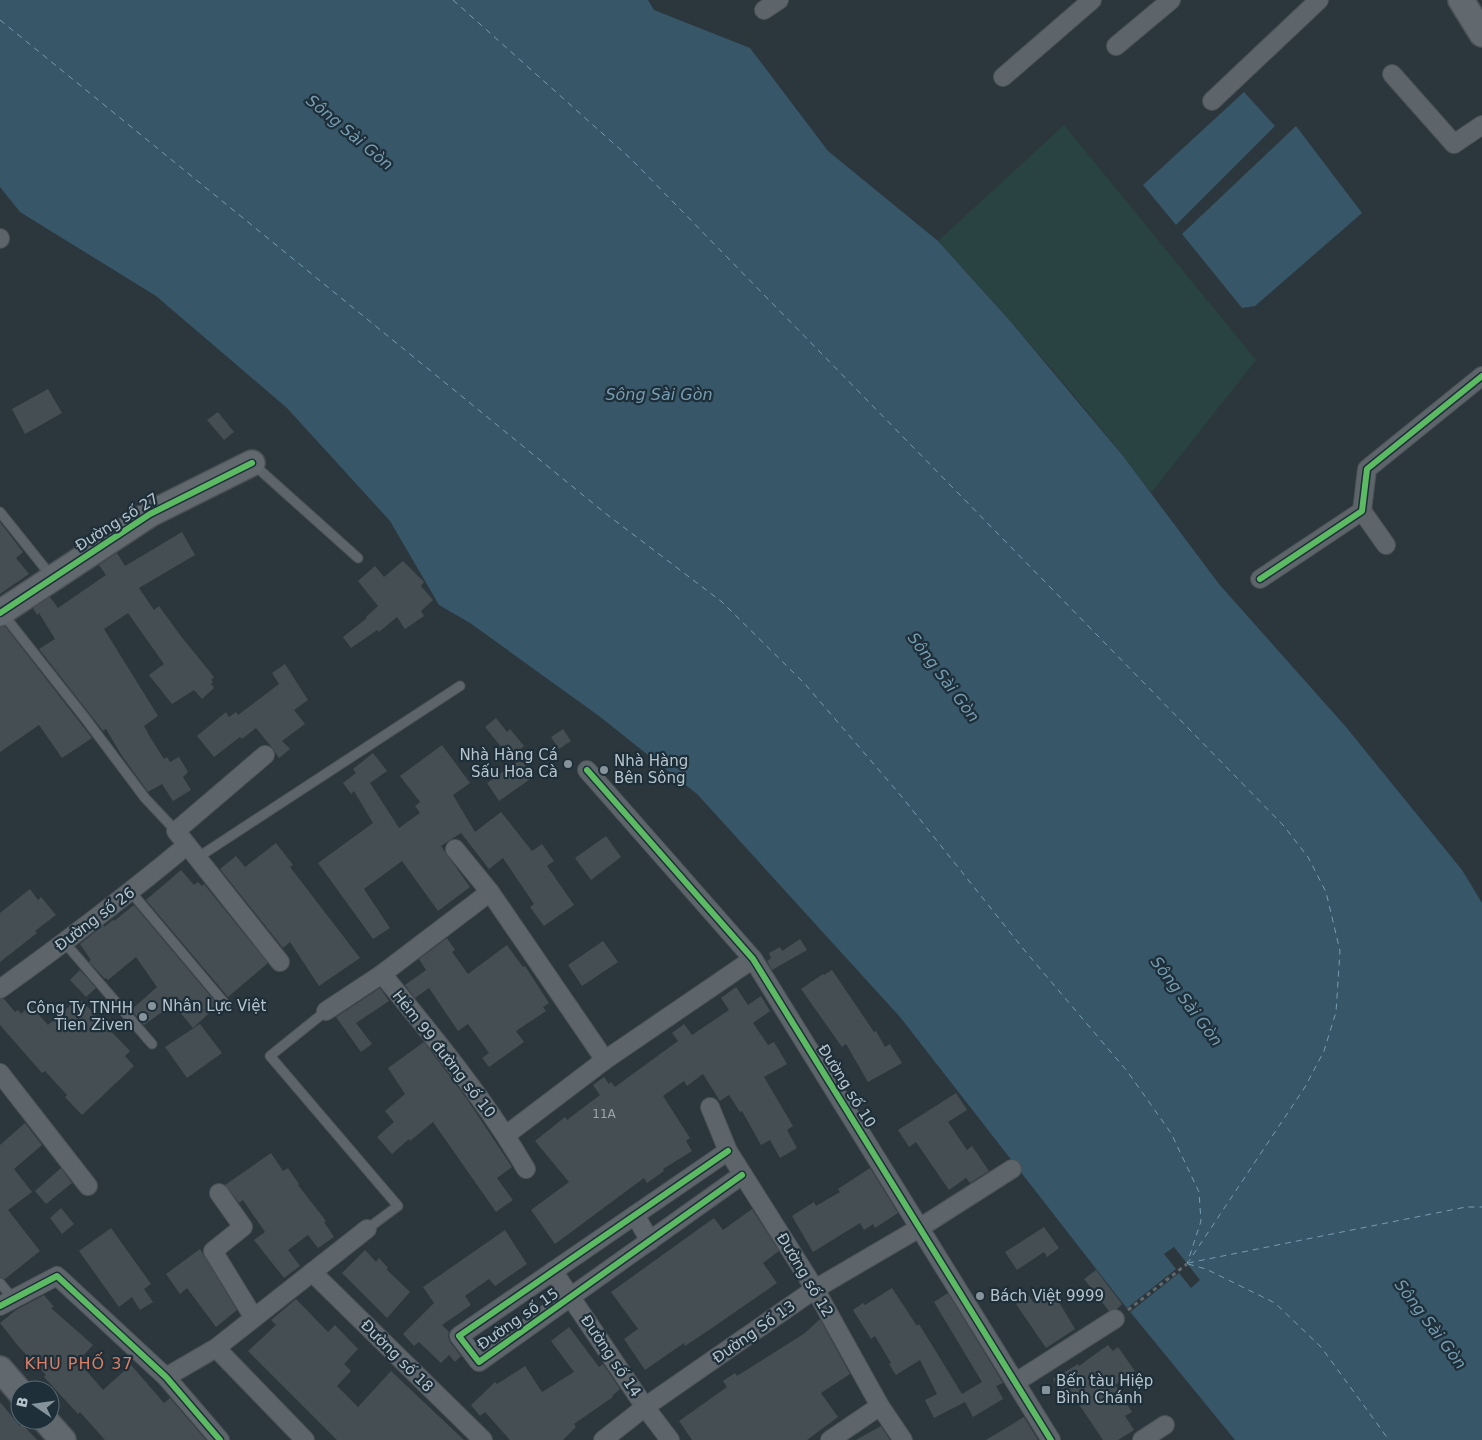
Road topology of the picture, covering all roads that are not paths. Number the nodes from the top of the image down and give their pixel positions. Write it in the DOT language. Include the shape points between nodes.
graph roads {
  1 [pos="779,0"];
  2 [pos="1092,0"];
  3 [pos="1170,0"];
  4 [pos="1319,0"];
  5 [pos="1462,0"];
  6 [pos="764,10"];
  7 [pos="1482,34"];
  8 [pos="1116,46"];
  9 [pos="1392,74"];
  10 [pos="1003,77"];
  11 [pos="1212,102"];
  12 [pos="1482,125"];
  13 [pos="1482,376"];
  14 [pos="252,463"];
  15 [pos="1362,511"];
  16 [pos="0,512"];
  17 [pos="1386,545"];
  18 [pos="358,558"];
  19 [pos="52,578"];
  20 [pos="1260,579"];
  21 [pos="1,612"];
  22 [pos="460,686"];
  23 [pos="265,755"];
  24 [pos="587,770"];
  25 [pos="176,831"];
  26 [pos="455,849"];
  27 [pos="192,852"];
  28 [pos="131,892"];
  29 [pos="490,892"];
  30 [pos="65,943"];
  31 [pos="753,959"];
  32 [pos="280,962"];
  33 [pos="382,974"];
  34 [pos="0,988"];
  35 [pos="226,1005"];
  36 [pos="326,1011"];
  37 [pos="152,1044"];
  38 [pos="606,1060"];
  39 [pos="0,1073"];
  40 [pos="710,1107"];
  41 [pos="506,1135"];
  42 [pos="728,1151"];
  43 [pos="526,1169"];
  44 [pos="1012,1169"];
  45 [pos="742,1175"];
  46 [pos="88,1186"];
  47 [pos="219,1193"];
  48 [pos="635,1215"];
  49 [pos="920,1228"];
  50 [pos="367,1229"];
  51 [pos="650,1241"];
  52 [pos="553,1271"];
  53 [pos="312,1272"];
  54 [pos="0,1283"];
  55 [pos="815,1289"];
  56 [pos="571,1297"];
  57 [pos="7,1303"];
  58 [pos="254,1318"];
  59 [pos="1115,1319"];
  60 [pos="216,1348"];
  61 [pos="0,1369"];
  62 [pos="166,1376"];
  63 [pos="10,1380"];
  64 [pos="1016,1382"];
  65 [pos="880,1406"];
  66 [pos="645,1407"];
  67 [pos="1165,1425"];
  68 [pos="54,1430"];
  69 [pos="63,1440"];
  70 [pos="220,1440"];
  71 [pos="305,1440"];
  72 [pos="483,1440"];
  73 [pos="603,1440"];
  74 [pos="670,1440"];
  75 [pos="830,1440"];
  76 [pos="903,1440"];
  77 [pos="1051,1440"];
  78 [pos="1142,1440"];
  1 -- 6 [label="street"];
  2 -- 10 [label="street"];
  3 -- 8 [label="street"];
  4 -- 11 [label="street"];
  5 -- 7 [label="street"];
  9 -- 12 [label="street" via="1454,144"];
  13 -- 15 [label="street" via="1367,469"];
  14 -- 18 [label="lane, Đường số 27"];
  14 -- 19 [label="street, Đường số 27" via="150,514"];
  15 -- 17 [label="street"];
  15 -- 20 [label="street"];
  16 -- 19 [label="lane"];
  19 -- 21 [label="street, Đường số 27"];
  21 -- 25 [label="lane" via="144,798"];
  22 -- 27 [label="lane"];
  23 -- 25 [label="street"];
  24 -- 31 [label="street, Đường số 10"];
  25 -- 27 [label="street"];
  26 -- 29 [label="street"];
  27 -- 28 [label="street, Đường số 26"];
  27 -- 32 [label="street"];
  28 -- 30 [label="street, Đường số 26"];
  28 -- 35 [label="lane"];
  29 -- 33 [label="street"];
  29 -- 38 [label="street"];
  30 -- 34 [label="street, Đường số 26"];
  30 -- 37 [label="lane"];
  31 -- 38 [label="street"];
  31 -- 49 [label="street, Đường số 10"];
  33 -- 36 [label="street"];
  33 -- 41 [label="street, Hẻm 99 đường số 10" via="431,1033"];
  36 -- 50 [label="lane" via="270,1056 398,1206"];
  38 -- 41 [label="street"];
  39 -- 46 [label="street"];
  40 -- 42 [label="street, Đường số 12"];
  41 -- 43 [label="street, Hẻm 99 đường số 10"];
  42 -- 45 [label="street, Đường số 12"];
  42 -- 48 [label="street, Đường số 15"];
  44 -- 49 [label="street, Đường Số 13"];
  45 -- 51 [label="street, Đường số 15"];
  45 -- 55 [label="street, Đường số 12"];
  47 -- 58 [label="street" via="244,1227 212,1251"];
  48 -- 51 [label="street"];
  48 -- 52 [label="street, Đường số 15"];
  49 -- 55 [label="street, Đường Số 13"];
  49 -- 64 [label="street, Đường số 10"];
  50 -- 53 [label="street"];
  51 -- 56 [label="street, Đường số 15"];
  52 -- 56 [label="street, Đường số 14"];
  52 -- 56 [label="street, Đường số 15" via="459,1336 480,1362"];
  53 -- 58 [label="street"];
  53 -- 72 [label="street, Đường số 18"];
  54 -- 57 [label="lane"];
  55 -- 65 [label="street, Đường số 12"];
  55 -- 66 [label="street, Đường Số 13"];
  56 -- 66 [label="street, Đường số 14"];
  57 -- 62 [label="street" via="57,1276"];
  58 -- 60 [label="street"];
  59 -- 64 [label="street"];
  60 -- 62 [label="street"];
  60 -- 71 [label="street"];
  61 -- 63 [label="street"];
  62 -- 70 [label="street"];
  64 -- 77 [label="street, Đường số 10"];
  65 -- 75 [label="street"];
  65 -- 76 [label="street, Đường số 12"];
  66 -- 73 [label="street, Đường Số 13"];
  66 -- 74 [label="street, Đường số 14"];
  67 -- 78 [label="street"];
  68 -- 69 [label="street"];
}
